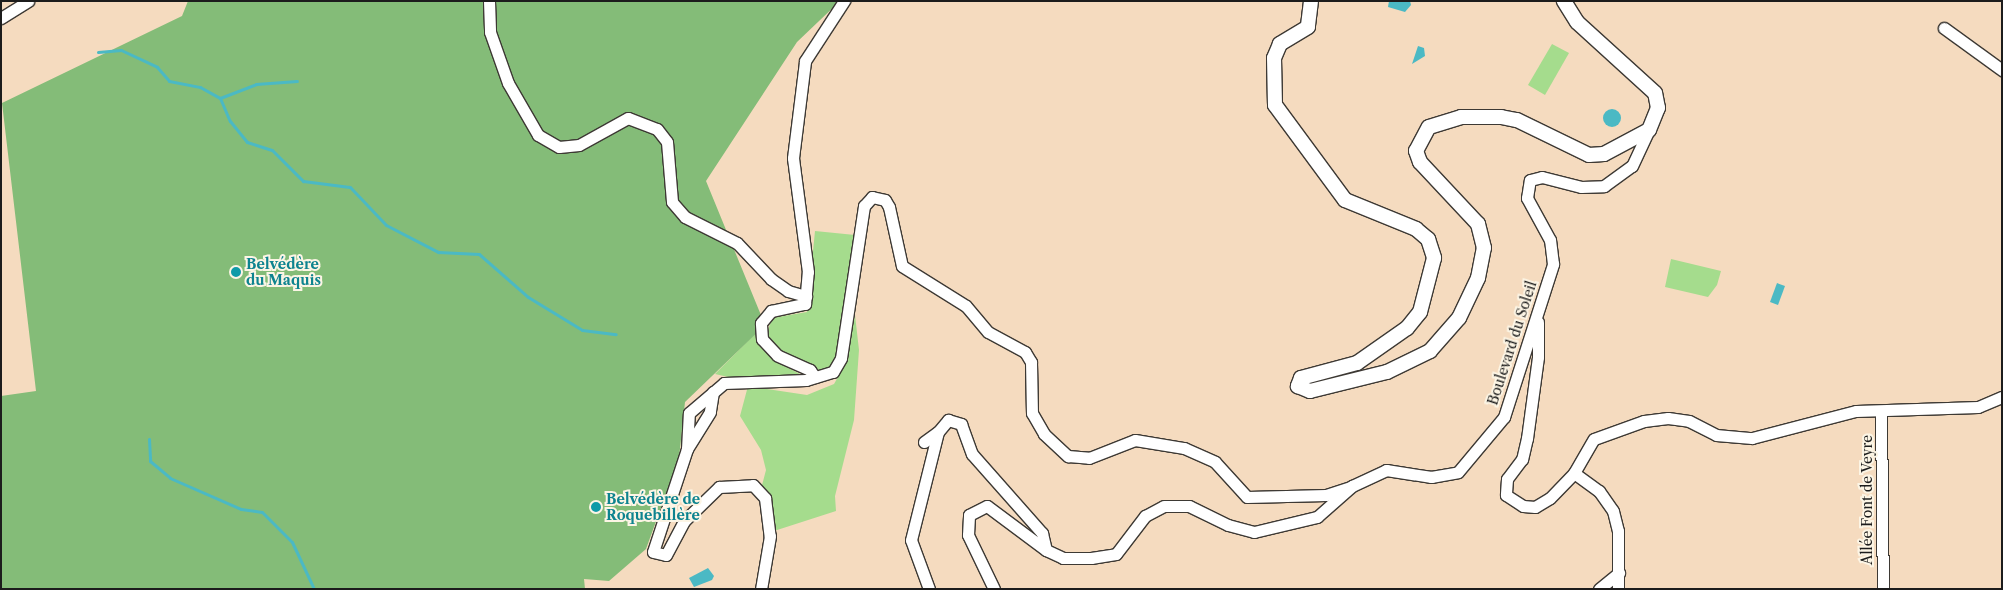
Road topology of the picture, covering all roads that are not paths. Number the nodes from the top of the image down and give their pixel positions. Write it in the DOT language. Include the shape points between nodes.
graph roads {
  1 [pos="28,1"];
  2 [pos="489,1"];
  3 [pos="844,1"];
  4 [pos="1310,1"];
  5 [pos="1564,1"];
  6 [pos="1,18"];
  7 [pos="1944,28"];
  8 [pos="2002,70"];
  9 [pos="1649,130"];
  10 [pos="806,296"];
  11 [pos="1537,318"];
  12 [pos="815,377"];
  13 [pos="713,392"];
  14 [pos="2002,397"];
  15 [pos="1881,411"];
  16 [pos="938,432"];
  17 [pos="924,442"];
  18 [pos="687,449"];
  19 [pos="1574,473"];
  20 [pos="1352,486"];
  21 [pos="1046,550"];
  22 [pos="1618,573"];
  23 [pos="761,589"];
  24 [pos="929,589"];
  25 [pos="994,589"];
  26 [pos="1599,589"];
  27 [pos="1618,589"];
  28 [pos="1882,589"];
  1 -- 6 [label="street"];
  2 -- 10 [label="street" via="490,32 508,83 538,136 559,147 579,145 628,118 657,129 667,142 672,202 685,217 737,243 771,279 788,292"];
  3 -- 10 [label="street" via="805,61 793,158 808,272"];
  4 -- 9 [label="street" via="1308,27 1280,44 1274,58 1276,105 1345,200 1416,229 1428,239 1434,258 1420,312 1407,328 1357,363 1301,378 1298,386 1301,391 1387,372 1430,351 1459,318 1478,278 1484,248 1478,224 1468,208 1420,162 1416,151 1429,127 1460,117 1501,117 1517,120 1589,155 1604,154"];
  5 -- 9 [label="street" via="1578,22 1655,94 1658,108"];
  7 -- 8 [label="street"];
  9 -- 11 [label="street, Boulevard du Soleil" via="1632,166 1604,186 1581,187 1542,177 1530,180 1527,198 1550,240 1553,264"];
  10 -- 12 [label="street" via="800,307 771,311 761,323 762,339 777,355 810,370"];
  11 -- 19 [label="street" via="1538,357 1527,438 1522,459 1506,479 1506,495 1523,506 1534,506"];
  11 -- 20 [label="street, Boulevard du Soleil" via="1504,417 1458,472 1431,477 1386,470"];
  12 -- 13 [label="street" via="730,382"];
  12 -- 20 [label="street" via="833,372 841,358 864,206 872,197 884,200 890,207 902,266 966,306 988,332 1025,352 1031,362 1032,413 1044,434 1068,456 1089,458 1135,440 1184,448 1215,462 1247,497 1326,495"];
  13 -- 18 [label="street" via="705,424"];
  13 -- 18 [label="street" via="689,413"];
  14 -- 15 [label="street" via="1978,408"];
  15 -- 19 [label="street" via="1856,411 1752,438 1716,435 1675,419 1644,421 1594,438"];
  15 -- 28 [label="street, Allée Font de Veyre"];
  16 -- 17 [label="street"];
  16 -- 21 [label="street" via="948,420 961,424 972,454 1042,533"];
  16 -- 24 [label="street" via="911,540"];
  18 -- 23 [label="street" via="653,552 666,555 684,520 719,487 753,485 765,498 770,536"];
  19 -- 22 [label="street" via="1599,491 1613,511"];
  20 -- 21 [label="street, Boulevard du Soleil" via="1317,517 1286,526 1254,532 1228,526 1189,506 1164,506 1145,516 1116,554 1063,558"];
  21 -- 25 [label="street, Boulevard du Soleil" via="987,506 969,515 968,535"];
  22 -- 26 [label="street"];
  22 -- 27 [label="street"];
}
